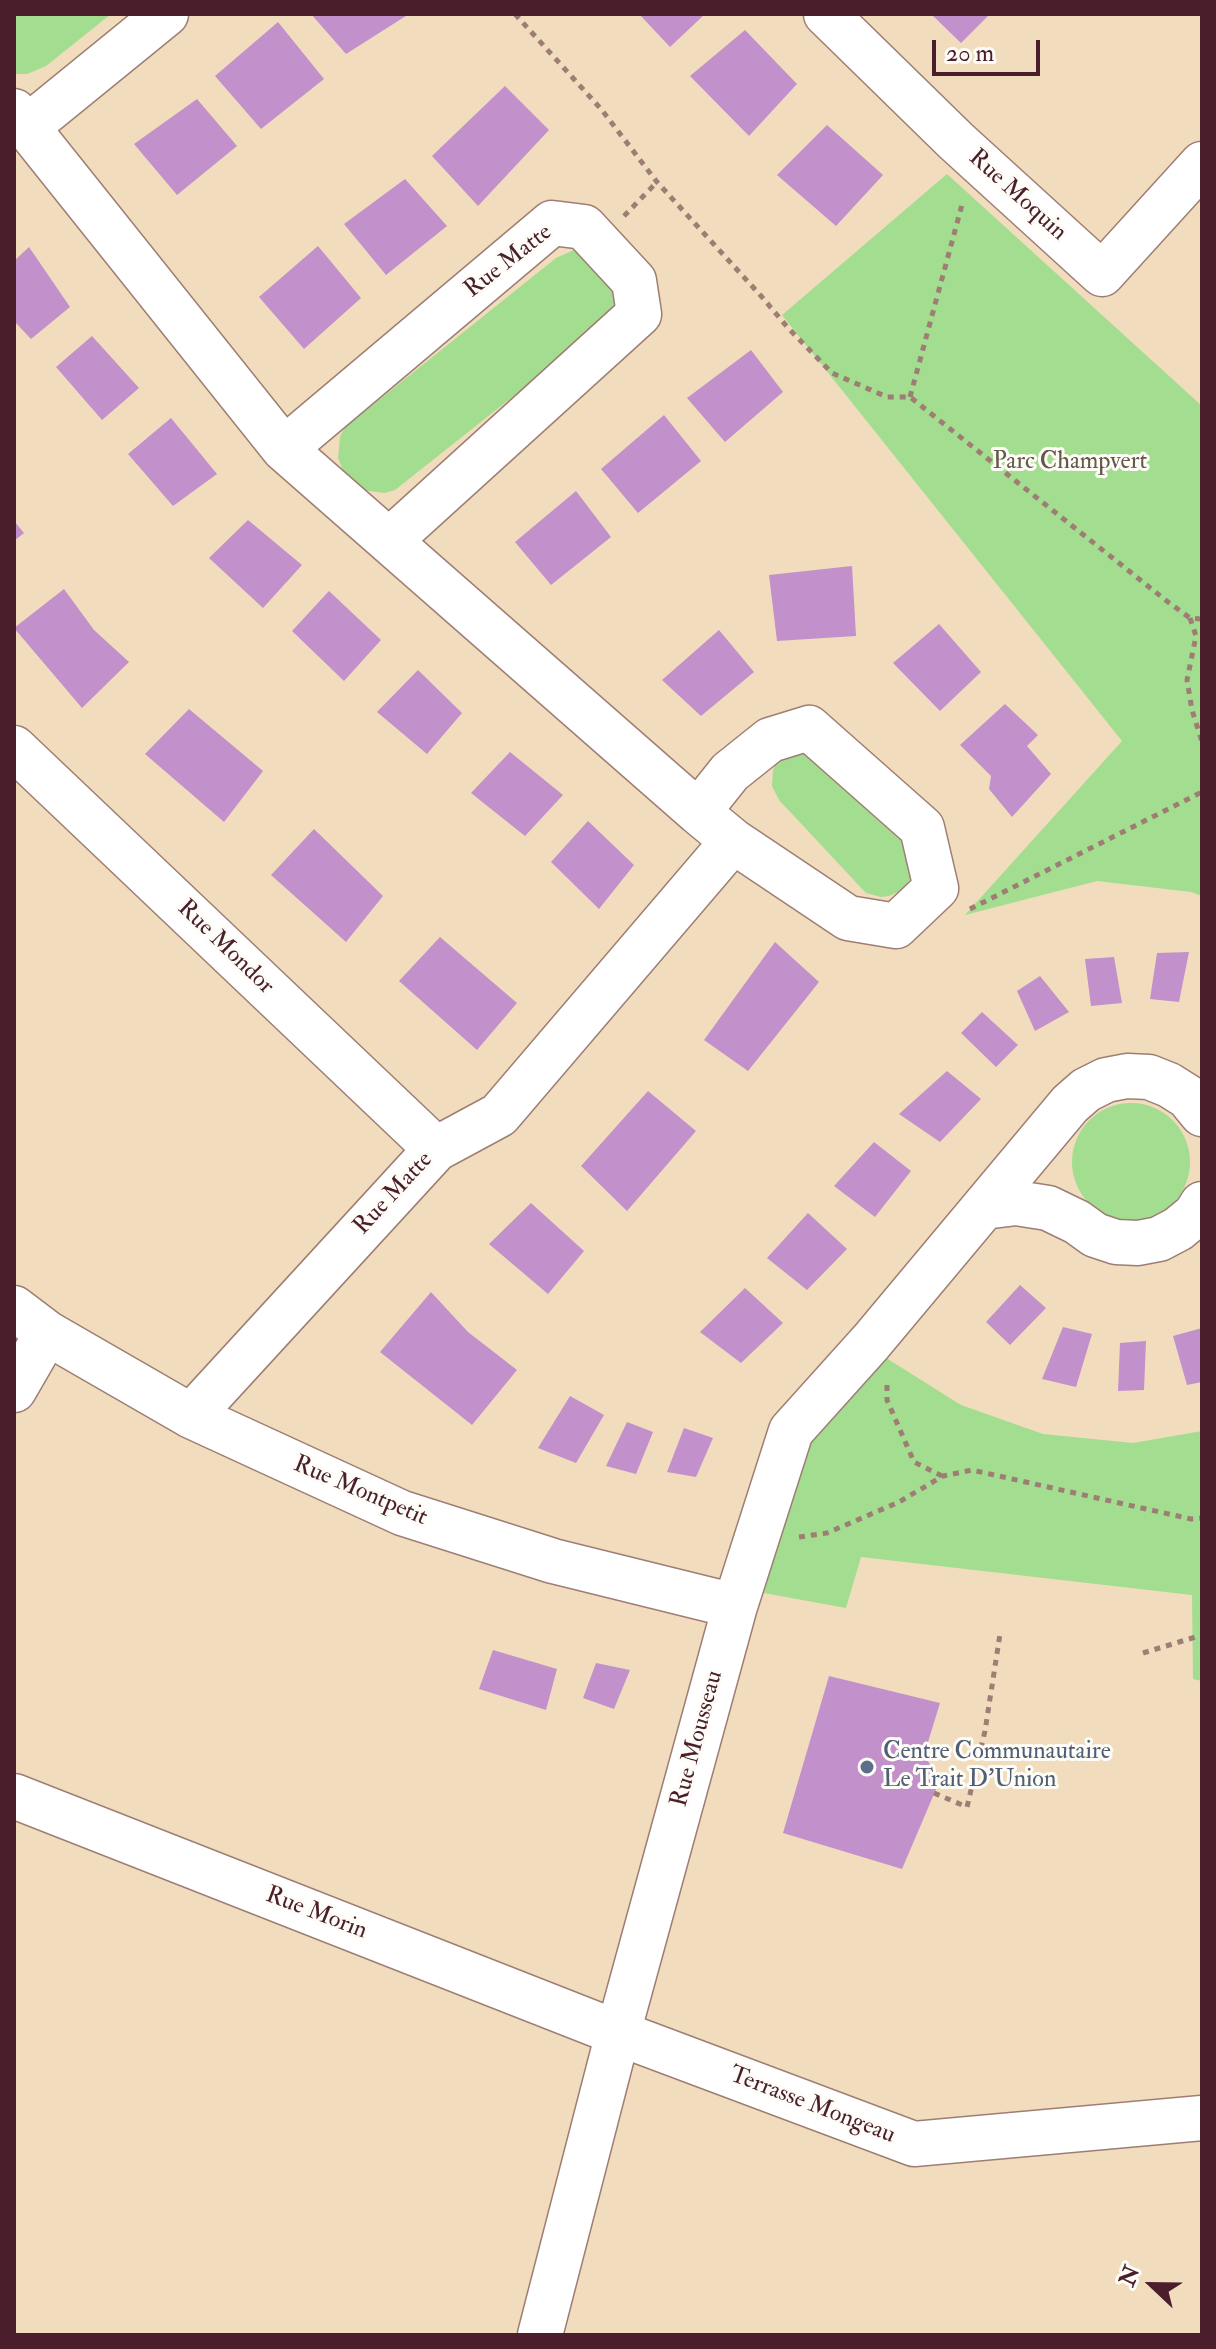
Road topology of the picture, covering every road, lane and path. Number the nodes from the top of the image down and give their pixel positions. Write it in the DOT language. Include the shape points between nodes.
graph roads {
  1 [pos="166,14"];
  2 [pos="515,14"];
  3 [pos="826,14"];
  4 [pos="20,120"];
  5 [pos="975,159"];
  6 [pos="1202,164"];
  7 [pos="910,397"];
  8 [pos="284,449"];
  9 [pos="389,541"];
  10 [pos="1190,618"];
  11 [pos="1202,619"];
  12 [pos="1202,742"];
  13 [pos="14,748"];
  14 [pos="1202,792"];
  15 [pos="698,812"];
  16 [pos="733,841"];
  17 [pos="918,905"];
  18 [pos="1202,1114"];
  19 [pos="436,1149"];
  20 [pos="1202,1204"];
  21 [pos="984,1207"];
  22 [pos="31,1320"];
  23 [pos="883,1327"];
  24 [pos="14,1390"];
  25 [pos="191,1416"];
  26 [pos="943,1476"];
  27 [pos="1202,1518"];
  28 [pos="755,1543"];
  29 [pos="735,1606"];
  30 [pos="1000,1634"];
  31 [pos="1202,1635"];
  32 [pos="1143,1653"];
  33 [pos="934,1793"];
  34 [pos="14,1796"];
  35 [pos="618,2033"];
  36 [pos="1202,2118"];
  37 [pos="540,2335"];
  1 -- 4 [label="street"];
  2 -- 7 [label="path" via="601,109 657,182 832,373 887,397"];
  3 -- 5 [label="street, Rue Moquin"];
  4 -- 8 [label="street"];
  5 -- 6 [label="street, Rue Moquin" via="1102,274"];
  5 -- 7 [label="path"];
  7 -- 10 [label="path"];
  8 -- 9 [label="street"];
  8 -- 9 [label="street, Rue Matte" via="552,223 584,227 634,281 639,314"];
  9 -- 15 [label="street"];
  10 -- 11 [label="path"];
  10 -- 12 [label="path" via="1196,636 1187,680"];
  13 -- 19 [label="street, Rue Mondor"];
  14 -- 17 [label="path" via="952,919"];
  15 -- 16 [label="street"];
  15 -- 17 [label="street" via="730,772 770,740 809,728 922,828 936,888"];
  16 -- 17 [label="street" via="848,918 896,926"];
  16 -- 19 [label="street, Rue Matte" via="499,1115"];
  18 -- 21 [label="street, Rue Mousseau" via="1188,1097 1149,1077 1106,1080 1070,1104"];
  19 -- 25 [label="street, Rue Matte"];
  20 -- 21 [label="street" via="1178,1229 1138,1243 1095,1235 1048,1208 1016,1203"];
  21 -- 23 [label="street, Rue Mousseau"];
  22 -- 24 [label="street"];
  22 -- 25 [label="street, Rue Montpetit"];
  23 -- 26 [label="path" via="887,1400 914,1462"];
  23 -- 28 [label="street, Rue Mousseau" via="791,1431"];
  25 -- 29 [label="street, Rue Montpetit" via="402,1513 553,1561"];
  26 -- 27 [label="path" via="972,1470"];
  26 -- 28 [label="path" via="827,1533"];
  28 -- 29 [label="street, Rue Mousseau"];
  29 -- 35 [label="street, Rue Mousseau"];
  30 -- 33 [label="path" via="967,1807"];
  31 -- 32 [label="path"];
  34 -- 35 [label="street, Rue Morin"];
  35 -- 36 [label="street, Terrasse Mongeau" via="914,2144"];
  35 -- 37 [label="street, Rue Mousseau"];
}
